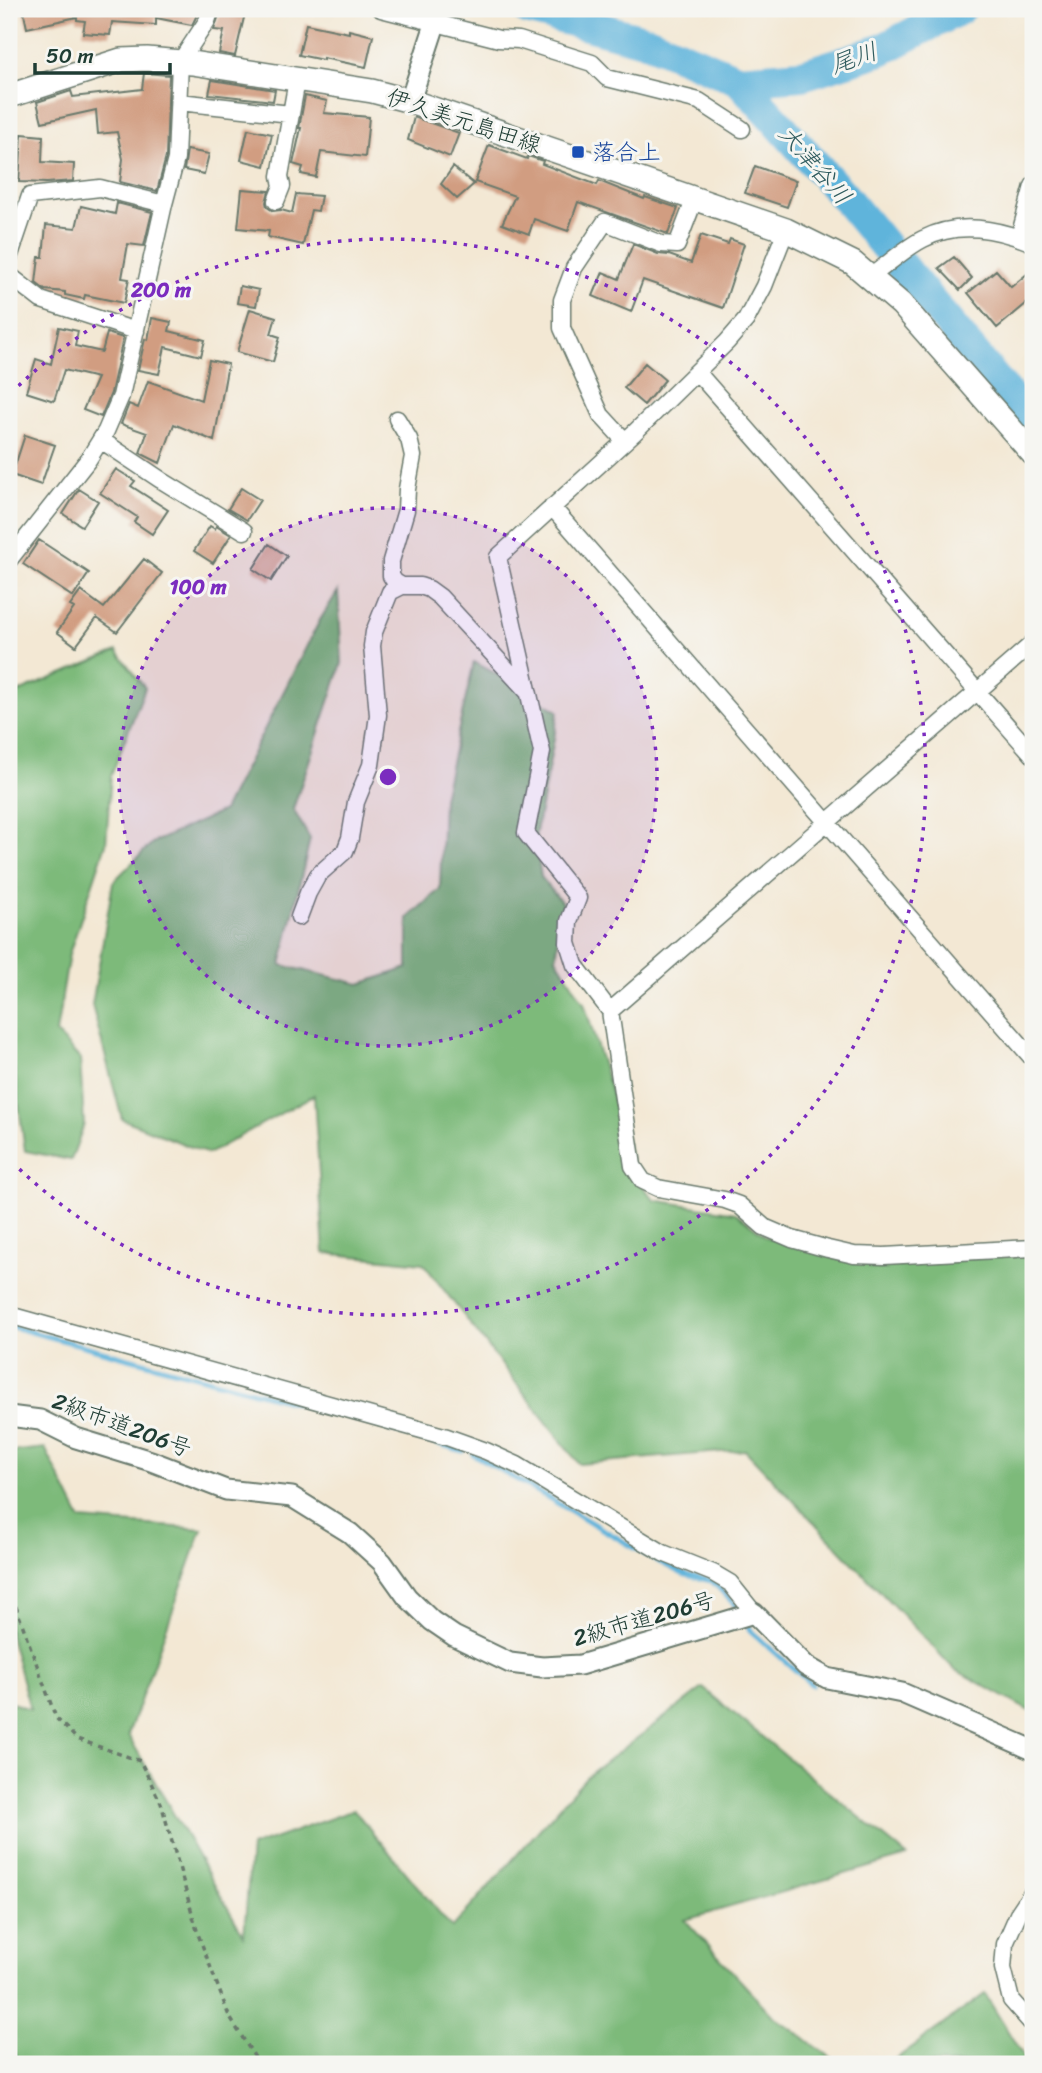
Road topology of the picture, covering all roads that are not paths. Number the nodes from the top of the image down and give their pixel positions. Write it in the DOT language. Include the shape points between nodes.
graph roads {
  1 [pos="211,9"];
  2 [pos="381,9"];
  3 [pos="438,16"];
  4 [pos="180,62"];
  5 [pos="297,80"];
  6 [pos="9,96"];
  7 [pos="410,101"];
  8 [pos="179,102"];
  9 [pos="291,114"];
  10 [pos="742,129"];
  11 [pos="1033,186"];
  12 [pos="695,198"];
  13 [pos="276,201"];
  14 [pos="164,204"];
  15 [pos="786,230"];
  16 [pos="1026,240"];
  17 [pos="9,258"];
  18 [pos="877,272"];
  19 [pos="9,275"];
  20 [pos="136,331"];
  21 [pos="698,372"];
  22 [pos="397,419"];
  23 [pos="100,440"];
  24 [pos="624,440"];
  25 [pos="1033,454"];
  26 [pos="552,507"];
  27 [pos="244,531"];
  28 [pos="9,560"];
  29 [pos="402,586"];
  30 [pos="1033,643"];
  31 [pos="977,691"];
  32 [pos="529,694"];
  33 [pos="1033,755"];
  34 [pos="827,823"];
  35 [pos="299,917"];
  36 [pos="610,1011"];
  37 [pos="1033,1059"];
  38 [pos="1033,1248"];
  39 [pos="9,1315"];
  40 [pos="9,1416"];
  41 [pos="754,1613"];
  42 [pos="1033,1750"];
  43 [pos="1033,1891"];
  44 [pos="1033,2025"];
  1 -- 4 [label="street"];
  2 -- 3 [label="street"];
  3 -- 7 [label="street"];
  3 -- 10 [label="street" via="499,39 519,40 592,63 607,78 699,101"];
  4 -- 5 [label="main road, 伊久美元島田線"];
  4 -- 6 [label="main road, 伊久美元島田線" via="121,60"];
  4 -- 8 [label="street"];
  5 -- 7 [label="main road, 伊久美元島田線"];
  5 -- 9 [label="street"];
  7 -- 12 [label="main road, 伊久美元島田線"];
  8 -- 9 [label="street"];
  8 -- 14 [label="street" via="176,159"];
  9 -- 13 [label="street"];
  11 -- 16 [label="street"];
  12 -- 15 [label="main road, 伊久美元島田線"];
  12 -- 24 [label="street" via="677,245 661,244 606,222 574,268 562,300 562,328 601,415"];
  14 -- 17 [label="street" via="100,188 30,197"];
  14 -- 20 [label="street"];
  15 -- 18 [label="main road, 伊久美元島田線"];
  15 -- 21 [label="street" via="746,320"];
  16 -- 18 [label="street" via="988,228 944,231 923,239"];
  18 -- 25 [label="main road, 伊久美元島田線"];
  19 -- 20 [label="street" via="41,300"];
  20 -- 23 [label="street" via="121,396"];
  21 -- 24 [label="street"];
  21 -- 31 [label="street"];
  22 -- 29 [label="street" via="413,456 406,510 391,561 391,576"];
  23 -- 27 [label="street"];
  23 -- 28 [label="street"];
  24 -- 26 [label="street"];
  26 -- 32 [label="street" via="498,557"];
  26 -- 34 [label="street"];
  29 -- 32 [label="street" via="420,586 440,597"];
  29 -- 35 [label="street" via="390,592 374,632 376,741 356,802 350,838 345,851 318,875"];
  30 -- 31 [label="street"];
  31 -- 33 [label="street"];
  31 -- 34 [label="street"];
  32 -- 36 [label="street" via="542,752 526,833 578,898 569,921 568,943 575,965"];
  34 -- 36 [label="street"];
  34 -- 37 [label="street"];
  36 -- 38 [label="street" via="633,1166 643,1181 725,1200 739,1205 764,1227 792,1239 855,1255"];
  39 -- 41 [label="street" via="486,1451 663,1553 730,1583"];
  40 -- 41 [label="street, 2級市道206号" via="40,1420 76,1438 226,1490 292,1497 350,1533 382,1562 407,1597 432,1621 510,1663 580,1665"];
  41 -- 42 [label="street" via="806,1665 827,1678 902,1693"];
  43 -- 44 [label="street" via="1005,1944 1003,1968 1011,2000"];
}
